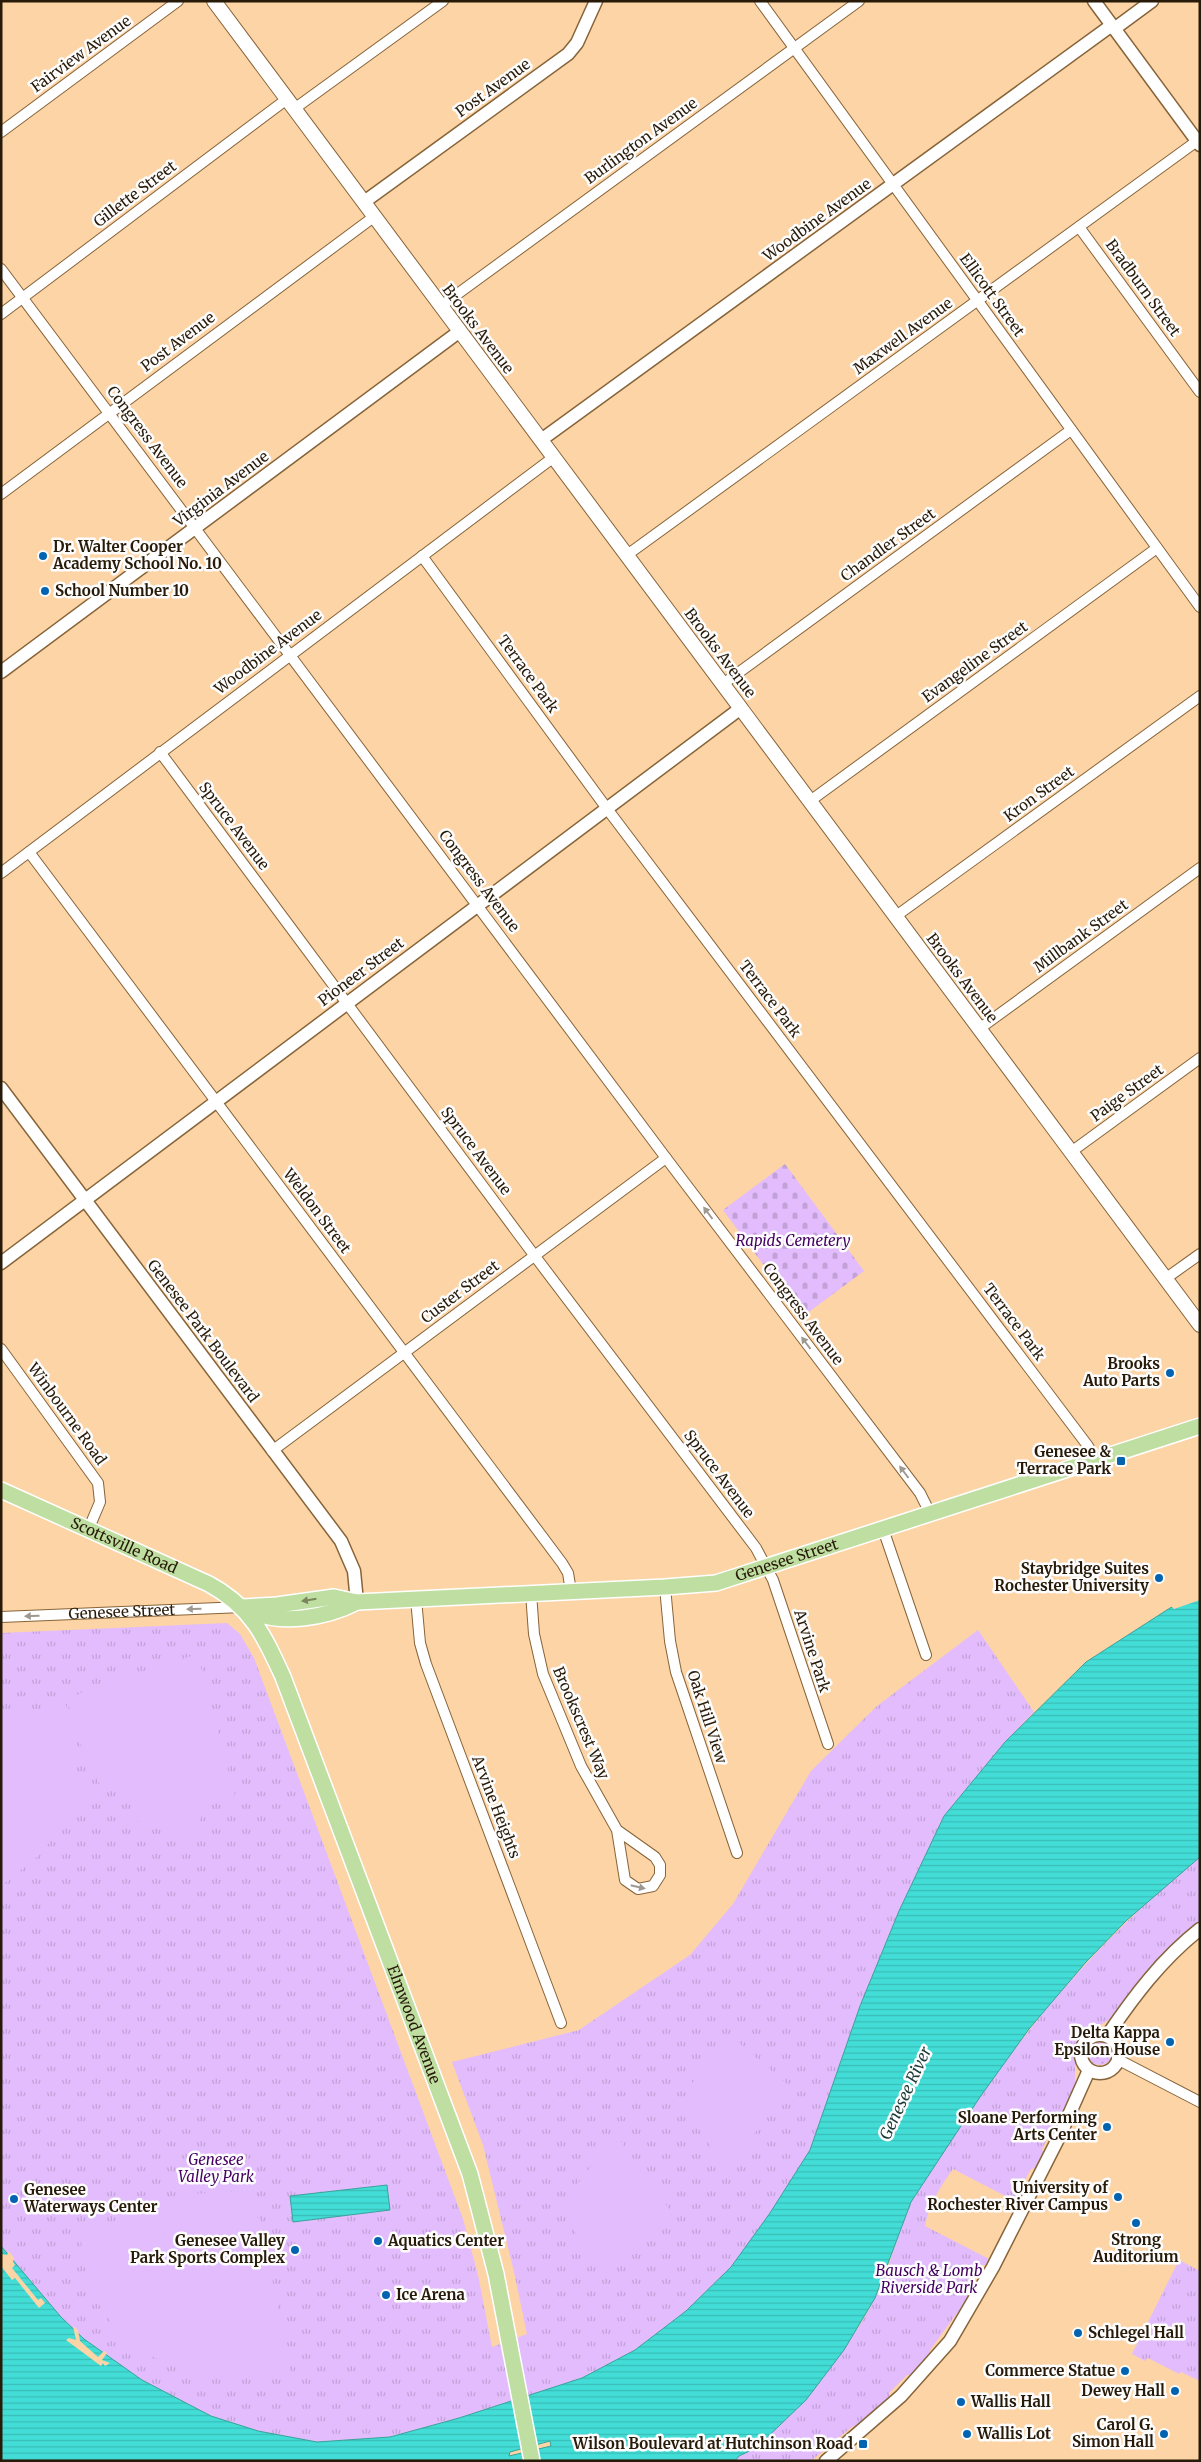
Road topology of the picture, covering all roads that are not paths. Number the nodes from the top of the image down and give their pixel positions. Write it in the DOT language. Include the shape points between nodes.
graph roads {
  1 [pos="178,1"];
  2 [pos="214,1"];
  3 [pos="442,1"];
  4 [pos="596,1"];
  5 [pos="760,1"];
  6 [pos="858,1"];
  7 [pos="1094,1"];
  8 [pos="1152,1"];
  9 [pos="1113,27"];
  10 [pos="794,48"];
  11 [pos="291,104"];
  12 [pos="1,132"];
  13 [pos="1198,143"];
  14 [pos="893,185"];
  15 [pos="364,202"];
  16 [pos="374,216"];
  17 [pos="1080,227"];
  18 [pos="1,269"];
  19 [pos="23,298"];
  20 [pos="977,301"];
  21 [pos="441,306"];
  22 [pos="1,314"];
  23 [pos="460,331"];
  24 [pos="1200,392"];
  25 [pos="110,413"];
  26 [pos="1071,430"];
  27 [pos="541,440"];
  28 [pos="554,457"];
  29 [pos="1,494"];
  30 [pos="196,528"];
  31 [pos="1157,548"];
  32 [pos="627,555"];
  33 [pos="422,556"];
  34 [pos="1200,607"];
  35 [pos="291,655"];
  36 [pos="1,672"];
  37 [pos="723,684"];
  38 [pos="1200,696"];
  39 [pos="741,708"];
  40 [pos="160,752"];
  41 [pos="810,801"];
  42 [pos="608,810"];
  43 [pos="29,852"];
  44 [pos="1,873"];
  45 [pos="1198,874"];
  46 [pos="478,905"];
  47 [pos="896,916"];
  48 [pos="347,1003"];
  49 [pos="979,1029"];
  50 [pos="1200,1058"];
  51 [pos="1,1088"];
  52 [pos="216,1102"];
  53 [pos="1071,1152"];
  54 [pos="666,1158"];
  55 [pos="85,1200"];
  56 [pos="1200,1254"];
  57 [pos="534,1255"];
  58 [pos="1,1263"];
  59 [pos="1166,1279"];
  60 [pos="1200,1325"];
  61 [pos="1,1349"];
  62 [pos="404,1353"];
  63 [pos="1200,1426"];
  64 [pos="272,1451"];
  65 [pos="1094,1459"];
  66 [pos="1,1490"];
  67 [pos="930,1513"];
  68 [pos="89,1528"];
  69 [pos="883,1528"];
  70 [pos="768,1567"];
  71 [pos="665,1587"];
  72 [pos="572,1591"];
  73 [pos="531,1593"];
  74 [pos="416,1599"];
  75 [pos="357,1602"];
  76 [pos="243,1607"];
  77 [pos="1,1617"];
  78 [pos="926,1655"];
  79 [pos="828,1744"];
  80 [pos="616,1830"];
  81 [pos="737,1853"];
  82 [pos="1200,1929"];
  83 [pos="561,2023"];
  84 [pos="1107,2036"];
  85 [pos="1117,2060"];
  86 [pos="1089,2070"];
  87 [pos="1200,2102"];
  88 [pos="532,2461"];
  89 [pos="826,2461"];
  1 -- 12 [label="street, Fairview Avenue"];
  2 -- 11 [label="main road, Brooks Avenue"];
  3 -- 11 [label="street, Gillette Street"];
  4 -- 15 [label="street, Post Avenue" via="577,43 568,54"];
  5 -- 10 [label="street, Ellicott Street"];
  6 -- 10 [label="street, Burlington Avenue"];
  7 -- 9 [label="street"];
  8 -- 9 [label="street, Woodbine Avenue"];
  9 -- 13 [label="street"];
  9 -- 14 [label="street, Woodbine Avenue"];
  10 -- 14 [label="street, Ellicott Street"];
  10 -- 21 [label="street, Burlington Avenue"];
  11 -- 15 [label="main road, Brooks Avenue"];
  11 -- 19 [label="street, Gillette Street"];
  13 -- 17 [label="street, Maxwell Avenue"];
  14 -- 20 [label="street, Ellicott Street"];
  14 -- 27 [label="street, Woodbine Avenue"];
  15 -- 16 [label="main road, Brooks Avenue"];
  16 -- 21 [label="main road, Brooks Avenue"];
  16 -- 25 [label="street, Post Avenue"];
  17 -- 20 [label="street, Maxwell Avenue"];
  17 -- 24 [label="street, Bradburn Street"];
  18 -- 19 [label="street, Congress Avenue"];
  19 -- 22 [label="street, Gillette Street"];
  19 -- 25 [label="street, Congress Avenue"];
  20 -- 26 [label="street, Ellicott Street"];
  20 -- 32 [label="street, Maxwell Avenue"];
  21 -- 23 [label="main road, Brooks Avenue"];
  23 -- 27 [label="main road, Brooks Avenue"];
  23 -- 30 [label="street, Virginia Avenue"];
  25 -- 29 [label="street, Post Avenue"];
  25 -- 30 [label="street, Congress Avenue"];
  26 -- 31 [label="street, Ellicott Street"];
  26 -- 37 [label="street, Chandler Street"];
  27 -- 28 [label="main road, Brooks Avenue"];
  28 -- 32 [label="main road, Brooks Avenue"];
  28 -- 33 [label="street, Woodbine Avenue"];
  30 -- 35 [label="street, Congress Avenue"];
  30 -- 36 [label="street, Virginia Avenue"];
  31 -- 34 [label="street, Ellicott Street"];
  31 -- 41 [label="street, Evangeline Street"];
  32 -- 37 [label="main road, Brooks Avenue"];
  33 -- 35 [label="street, Woodbine Avenue"];
  33 -- 42 [label="street, Terrace Park"];
  35 -- 40 [label="street, Woodbine Avenue"];
  35 -- 46 [label="street, Congress Avenue"];
  37 -- 39 [label="main road, Brooks Avenue"];
  38 -- 47 [label="street, Kron Street"];
  39 -- 41 [label="main road, Brooks Avenue"];
  39 -- 42 [label="street, Pioneer Street"];
  40 -- 43 [label="street, Woodbine Avenue"];
  40 -- 48 [label="street, Spruce Avenue"];
  41 -- 47 [label="main road, Brooks Avenue"];
  42 -- 46 [label="street, Pioneer Street"];
  42 -- 65 [label="street, Terrace Park" via="1088,1446"];
  43 -- 44 [label="street, Woodbine Avenue"];
  43 -- 52 [label="street, Weldon Street"];
  45 -- 49 [label="street, Millbank Street"];
  46 -- 48 [label="street, Pioneer Street"];
  46 -- 54 [label="street, Congress Avenue"];
  47 -- 49 [label="main road, Brooks Avenue"];
  48 -- 52 [label="street, Pioneer Street"];
  48 -- 57 [label="street, Spruce Avenue"];
  49 -- 53 [label="main road, Brooks Avenue"];
  50 -- 53 [label="street, Paige Street"];
  51 -- 55 [label="street, Genesee Park Boulevard"];
  52 -- 55 [label="street, Pioneer Street"];
  52 -- 62 [label="street, Weldon Street"];
  53 -- 59 [label="main road, Brooks Avenue"];
  54 -- 57 [label="street, Custer Street"];
  67 -- 54 [label="street, Congress Avenue, one-way" via="920,1493"];
  55 -- 58 [label="street, Pioneer Street"];
  55 -- 64 [label="street, Genesee Park Boulevard"];
  56 -- 59 [label="street"];
  57 -- 62 [label="street, Custer Street"];
  57 -- 70 [label="street, Spruce Avenue"];
  59 -- 60 [label="main road, Brooks Avenue"];
  61 -- 68 [label="street, Winbourne Road" via="98,1483 100,1502"];
  62 -- 64 [label="street, Custer Street"];
  62 -- 72 [label="street, Weldon Street" via="562,1563"];
  63 -- 65 [label="main road, Genesee Street"];
  64 -- 75 [label="street, Genesee Park Boulevard" via="346,1551 354,1571"];
  65 -- 67 [label="main road, Genesee Street"];
  66 -- 68 [label="main road, Scottsville Road"];
  67 -- 69 [label="main road, Genesee Street"];
  68 -- 76 [label="main road, Scottsville Road" via="198,1578"];
  69 -- 70 [label="main road, Genesee Street"];
  69 -- 78 [label="street"];
  70 -- 71 [label="main road, Genesee Street" via="716,1582"];
  70 -- 79 [label="street, Arvine Park"];
  71 -- 72 [label="main road, Genesee Street"];
  71 -- 81 [label="street, Oak Hill View" via="676,1672"];
  72 -- 73 [label="main road, Genesee Street"];
  73 -- 74 [label="main road, Genesee Street"];
  73 -- 80 [label="street, Brookscrest Way" via="536,1647 547,1688 590,1784"];
  74 -- 75 [label="main road, Genesee Street"];
  74 -- 83 [label="street, Arvine Heights" via="420,1643 426,1664"];
  75 -- 76 [label="main road, Genesee Street" via="334,1597"];
  76 -- 77 [label="street, Genesee Street, one-way"];
  76 -- 88 [label="main road, Elmwood Avenue" via="260,1630 283,1677 460,2146 492,2256"];
  80 -- 80 [label="street, Brookscrest Way, one-way" via="625,1880 638,1889 653,1886 660,1875 657,1859"];
  82 -- 84 [label="street" via="1161,1965"];
  84 -- 85 [label="street" via="1116,2045"];
  84 -- 86 [label="street" via="1095,2035 1084,2042 1082,2060"];
  85 -- 86 [label="street" via="1107,2071"];
  85 -- 87 [label="street"];
  86 -- 89 [label="street" via="993,2267 950,2341 901,2396"];
}
